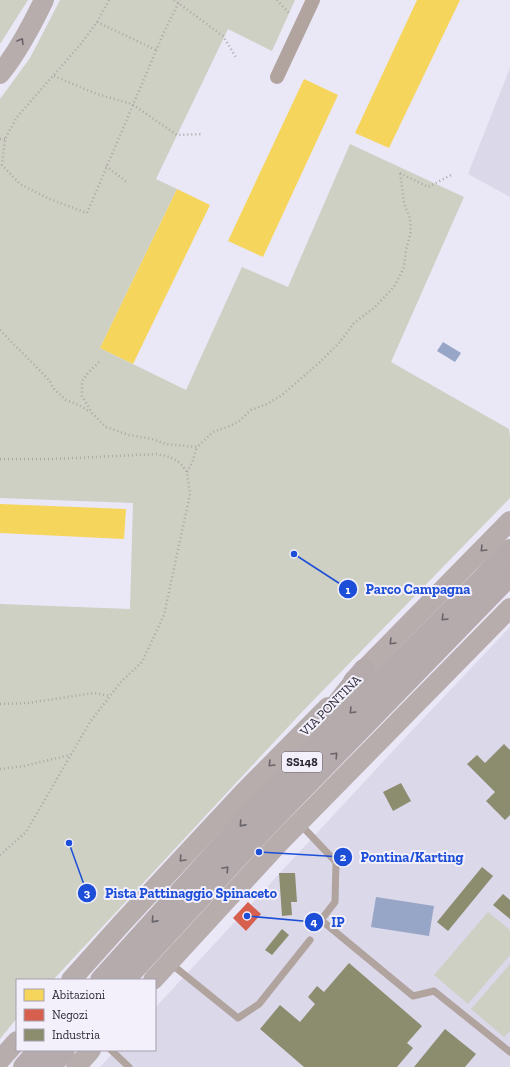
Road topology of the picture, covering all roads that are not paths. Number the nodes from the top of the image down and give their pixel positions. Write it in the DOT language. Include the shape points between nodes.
graph roads {
  1 [pos="44,0"];
  2 [pos="313,0"];
  3 [pos="0,74"];
  4 [pos="277,77"];
  5 [pos="510,521"];
  6 [pos="510,550"];
  7 [pos="510,575"];
  8 [pos="510,608"];
  9 [pos="364,670"];
  10 [pos="259,805"];
  11 [pos="298,823"];
  12 [pos="310,940"];
  13 [pos="169,962"];
  14 [pos="72,979"];
  15 [pos="101,979"];
  16 [pos="125,979"];
  17 [pos="154,979"];
  18 [pos="16,1042"];
  19 [pos="38,1051"];
  20 [pos="63,1051"];
  21 [pos="90,1051"];
  22 [pos="112,1051"];
  23 [pos="510,1052"];
  24 [pos="0,1060"];
  25 [pos="24,1067"];
  26 [pos="50,1067"];
  27 [pos="76,1067"];
  28 [pos="129,1067"];
  3 -- 1 [label="street, one-way"];
  2 -- 4 [label="street"];
  5 -- 9 [label="street, VIA PONTINA, one-way"];
  6 -- 10 [label="highway, VIA PONTINA / SS148, one-way"];
  16 -- 7 [label="highway, SS148, one-way" via="266,826"];
  8 -- 11 [label="street"];
  9 -- 10 [label="highway"];
  9 -- 14 [label="street, VIA PONTINA, one-way" via="243,793"];
  10 -- 15 [label="highway, VIA PONTINA / SS148, one-way"];
  11 -- 13 [label="street"];
  11 -- 23 [label="lane" via="336,862 335,902 321,920 413,996 434,991"];
  12 -- 13 [label="lane" via="259,1004 238,1018"];
  13 -- 17 [label="street"];
  18 -- 24 [label="street"];
  19 -- 25 [label="highway"];
  20 -- 26 [label="highway"];
  21 -- 27 [label="street"];
  22 -- 28 [label="lane"];
}
